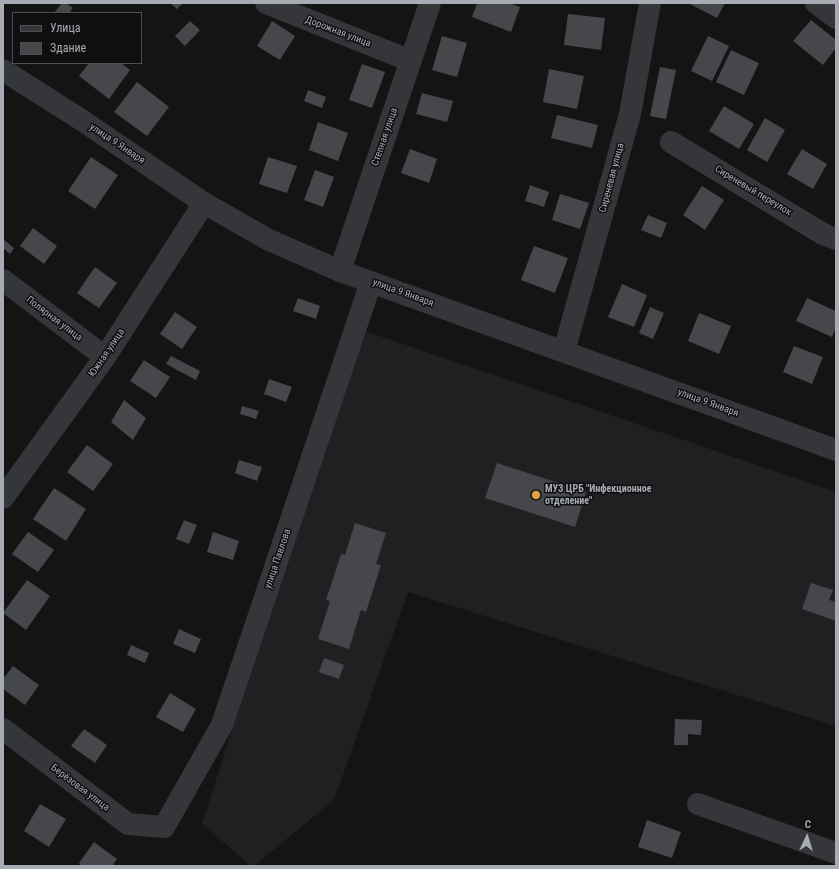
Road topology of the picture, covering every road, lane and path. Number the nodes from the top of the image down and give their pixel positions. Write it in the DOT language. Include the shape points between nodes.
graph roads {
  1 [pos="266,3"];
  2 [pos="430,3"];
  3 [pos="650,3"];
  4 [pos="816,3"];
  5 [pos="836,18"];
  6 [pos="411,61"];
  7 [pos="3,70"];
  8 [pos="671,142"];
  9 [pos="204,203"];
  10 [pos="836,240"];
  11 [pos="340,271"];
  12 [pos="3,280"];
  13 [pos="372,282"];
  14 [pos="564,351"];
  15 [pos="105,357"];
  16 [pos="836,449"];
  17 [pos="3,498"];
  18 [pos="3,729"];
  19 [pos="698,804"];
  20 [pos="164,827"];
  21 [pos="836,853"];
  1 -- 6 [label="street, Дорожная улица"];
  2 -- 6 [label="street, Степная улица"];
  3 -- 14 [label="street, Сиреневая улица" via="630,114"];
  4 -- 5 [label="street"];
  6 -- 11 [label="street, Степная улица"];
  7 -- 9 [label="street, улица 9 Января"];
  8 -- 10 [label="street, Сиреневый переулок"];
  9 -- 11 [label="street, улица 9 Января" via="268,240"];
  9 -- 15 [label="street, Южная улица"];
  11 -- 13 [label="street, улица 9 Января"];
  12 -- 15 [label="street, Полярная улица"];
  13 -- 14 [label="street, улица 9 Января"];
  13 -- 20 [label="street, улица Павлова" via="222,725"];
  14 -- 16 [label="street, улица 9 Января"];
  15 -- 17 [label="street, Южная улица"];
  18 -- 20 [label="street, Берёзовая улица" via="128,824"];
  19 -- 21 [label="street"];
}
